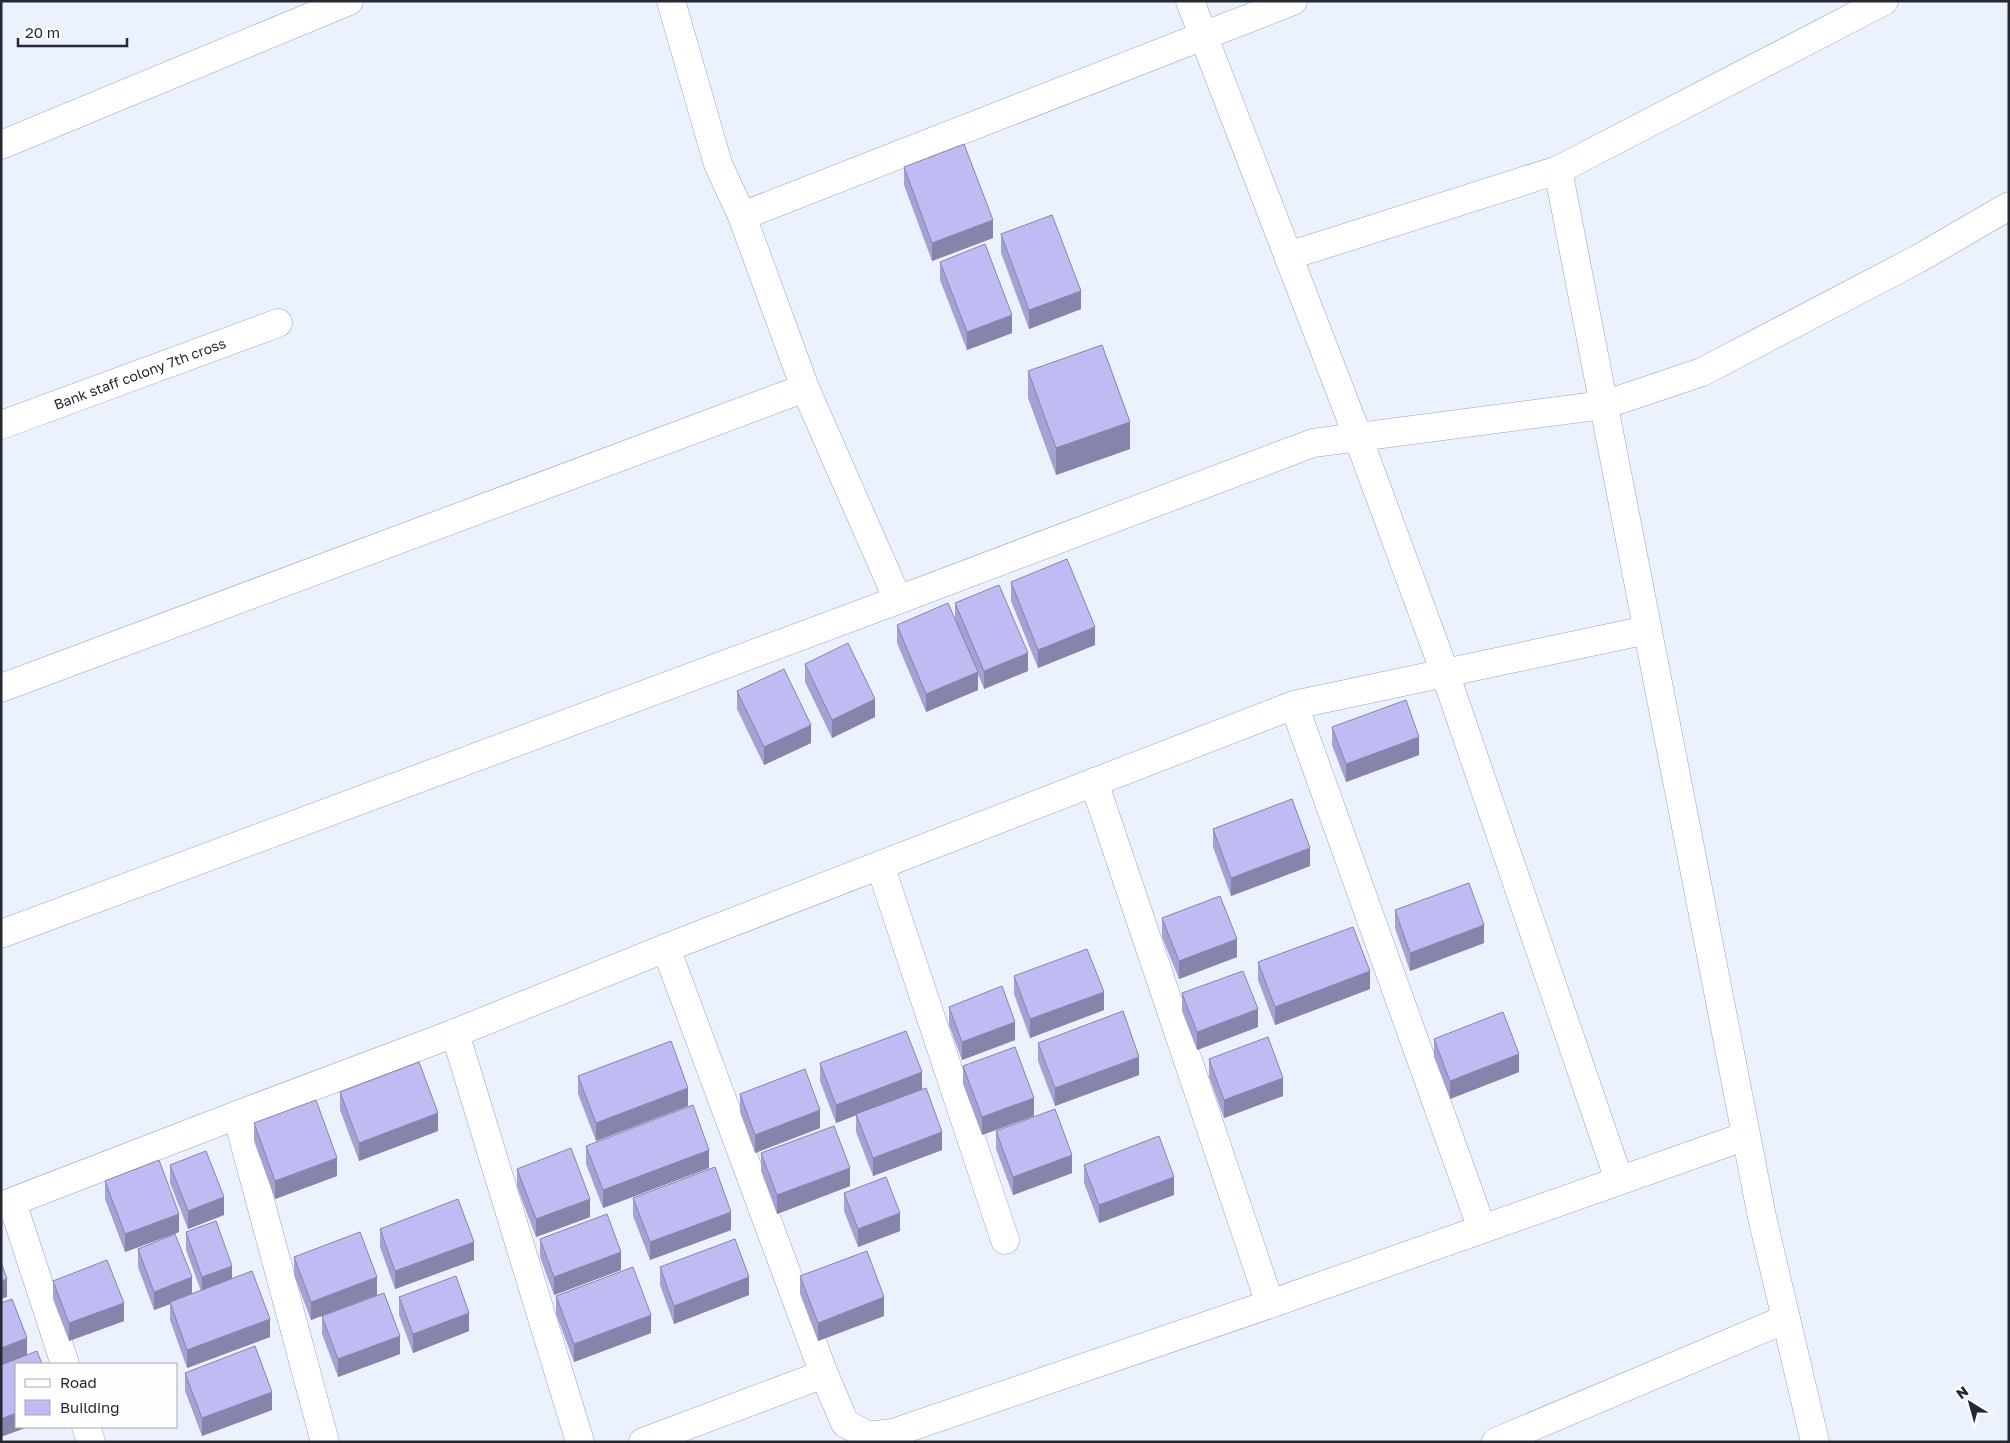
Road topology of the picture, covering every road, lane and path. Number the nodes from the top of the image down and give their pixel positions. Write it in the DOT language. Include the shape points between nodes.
graph roads {
  1 [pos="349,1"];
  2 [pos="670,1"];
  3 [pos="1190,1"];
  4 [pos="1293,1"];
  5 [pos="1884,1"];
  6 [pos="1203,36"];
  7 [pos="1,145"];
  8 [pos="1558,170"];
  9 [pos="2009,206"];
  10 [pos="742,216"];
  11 [pos="1288,256"];
  12 [pos="278,323"];
  13 [pos="805,388"];
  14 [pos="1604,405"];
  15 [pos="1,425"];
  16 [pos="1358,437"];
  17 [pos="898,600"];
  18 [pos="1647,630"];
  19 [pos="1445,672"];
  20 [pos="1,688"];
  21 [pos="1294,704"];
  22 [pos="1094,782"];
  23 [pos="880,865"];
  24 [pos="1,934"];
  25 [pos="666,948"];
  26 [pos="455,1033"];
  27 [pos="237,1115"];
  28 [pos="1746,1136"];
  29 [pos="1619,1180"];
  30 [pos="7,1204"];
  31 [pos="1482,1229"];
  32 [pos="1004,1240"];
  33 [pos="1270,1304"];
  34 [pos="1786,1319"];
  35 [pos="65,1363"];
  36 [pos="824,1374"];
  37 [pos="86,1428"];
  38 [pos="91,1442"];
  39 [pos="325,1442"];
  40 [pos="580,1442"];
  41 [pos="643,1442"];
  42 [pos="1496,1442"];
  43 [pos="1815,1442"];
  1 -- 7 [label="street"];
  2 -- 10 [label="street" via="718,164"];
  3 -- 6 [label="street"];
  4 -- 6 [label="street"];
  5 -- 8 [label="street"];
  6 -- 10 [label="street"];
  6 -- 11 [label="street"];
  8 -- 11 [label="street"];
  8 -- 14 [label="street"];
  9 -- 14 [label="street" via="1916,260 1702,372"];
  10 -- 13 [label="street"];
  11 -- 16 [label="street"];
  12 -- 15 [label="street, Bank staff colony 7th cross"];
  13 -- 17 [label="street"];
  13 -- 20 [label="street"];
  14 -- 16 [label="street"];
  14 -- 18 [label="street"];
  16 -- 17 [label="street" via="1313,443"];
  16 -- 19 [label="street"];
  17 -- 24 [label="street"];
  18 -- 19 [label="street"];
  18 -- 28 [label="street"];
  19 -- 21 [label="street"];
  19 -- 29 [label="street"];
  21 -- 22 [label="street"];
  21 -- 31 [label="street"];
  22 -- 23 [label="street"];
  22 -- 33 [label="street"];
  23 -- 25 [label="street"];
  23 -- 32 [label="street"];
  25 -- 26 [label="street"];
  25 -- 36 [label="street"];
  26 -- 27 [label="street"];
  26 -- 40 [label="street"];
  27 -- 30 [label="street"];
  27 -- 39 [label="street"];
  28 -- 29 [label="street"];
  28 -- 34 [label="street"];
  29 -- 31 [label="street"];
  30 -- 35 [label="street"];
  31 -- 33 [label="street"];
  33 -- 36 [label="street" via="893,1433 868,1436 845,1423"];
  34 -- 42 [label="street"];
  34 -- 43 [label="street"];
  36 -- 41 [label="street"];
  37 -- 38 [label="street"];
}
